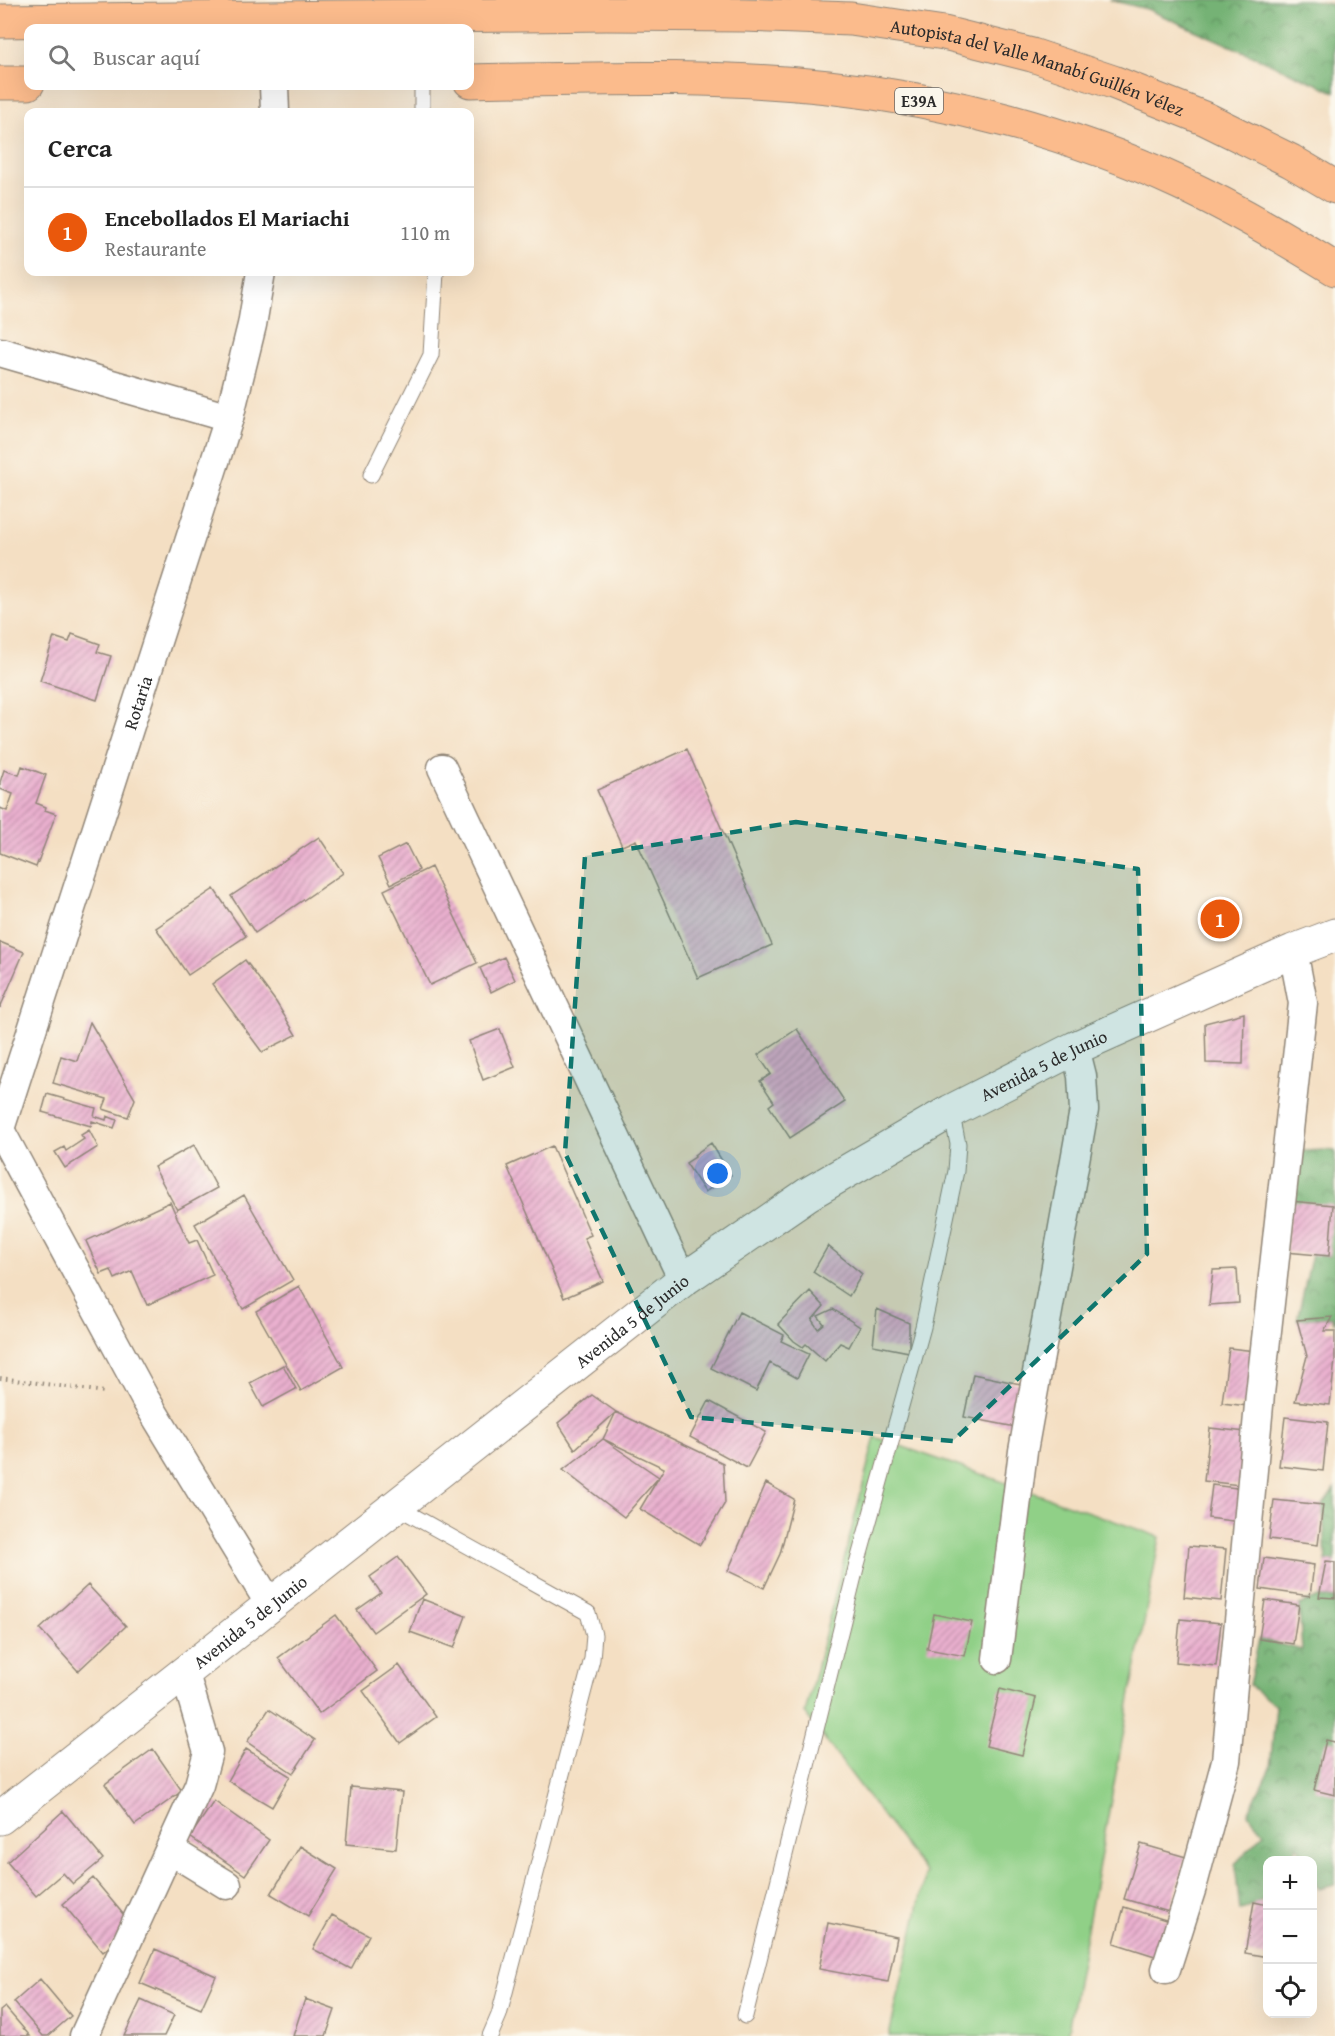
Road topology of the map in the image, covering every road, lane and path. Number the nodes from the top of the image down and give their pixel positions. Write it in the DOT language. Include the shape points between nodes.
graph roads {
  1 [pos="298,9"];
  2 [pos="0,21"];
  3 [pos="474,81"];
  4 [pos="24,83"];
  5 [pos="0,84"];
  6 [pos="274,90"];
  7 [pos="422,90"];
  8 [pos="275,108"];
  9 [pos="422,108"];
  10 [pos="1335,187"];
  11 [pos="1335,269"];
  12 [pos="260,276"];
  13 [pos="436,276"];
  14 [pos="0,352"];
  15 [pos="229,417"];
  16 [pos="371,476"];
  17 [pos="442,768"];
  18 [pos="1335,936"];
  19 [pos="1293,951"];
  20 [pos="1075,1048"];
  21 [pos="951,1111"];
  22 [pos="0,1130"];
  23 [pos="683,1280"];
  24 [pos="0,1378"];
  25 [pos="144,1397"];
  26 [pos="397,1507"];
  27 [pos="271,1606"];
  28 [pos="997,1659"];
  29 [pos="185,1674"];
  30 [pos="0,1818"];
  31 [pos="170,1850"];
  32 [pos="227,1885"];
  33 [pos="1166,1969"];
  34 [pos="745,2016"];
  35 [pos="84,2036"];
  36 [pos="490,2036"];
  1 -- 2 [label="main road, Autopista del Valle Manabí Guillén Vélez"];
  1 -- 10 [label="main road, Autopista del Valle Manabí Guillén Vélez" via="851,19 944,33 1032,55 1113,82 1206,119"];
  3 -- 11 [label="main road, E39A" via="732,81 828,87 920,101 1017,123 1108,152 1271,229"];
  4 -- 5 [label="main road"];
  6 -- 8 [label="street"];
  7 -- 9 [label="lane"];
  12 -- 15 [label="street, Rotaria"];
  13 -- 16 [label="lane" via="431,355"];
  14 -- 15 [label="street"];
  15 -- 22 [label="street, Rotaria"];
  17 -- 23 [label="street"];
  18 -- 19 [label="street, Avenida 5 de Junio"];
  19 -- 20 [label="street, Avenida 5 de Junio"];
  19 -- 33 [label="street" via="1303,1003 1260,1394 1226,1761"];
  20 -- 21 [label="street, Avenida 5 de Junio"];
  20 -- 28 [label="street" via="1084,1110 1023,1451"];
  21 -- 23 [label="street, Avenida 5 de Junio" via="808,1194"];
  21 -- 34 [label="lane" via="958,1144 956,1172 923,1327 856,1568"];
  22 -- 25 [label="street"];
  23 -- 26 [label="street, Avenida 5 de Junio"];
  24 -- 25 [label="path"];
  25 -- 27 [label="street"];
  26 -- 27 [label="street, Avenida 5 de Junio"];
  26 -- 36 [label="lane" via="588,1613 594,1635 592,1659 499,2015"];
  27 -- 29 [label="street, Avenida 5 de Junio"];
  29 -- 30 [label="street, Avenida 5 de Junio"];
  29 -- 31 [label="street" via="208,1752 199,1785"];
  31 -- 32 [label="street"];
  31 -- 35 [label="street"];
}
